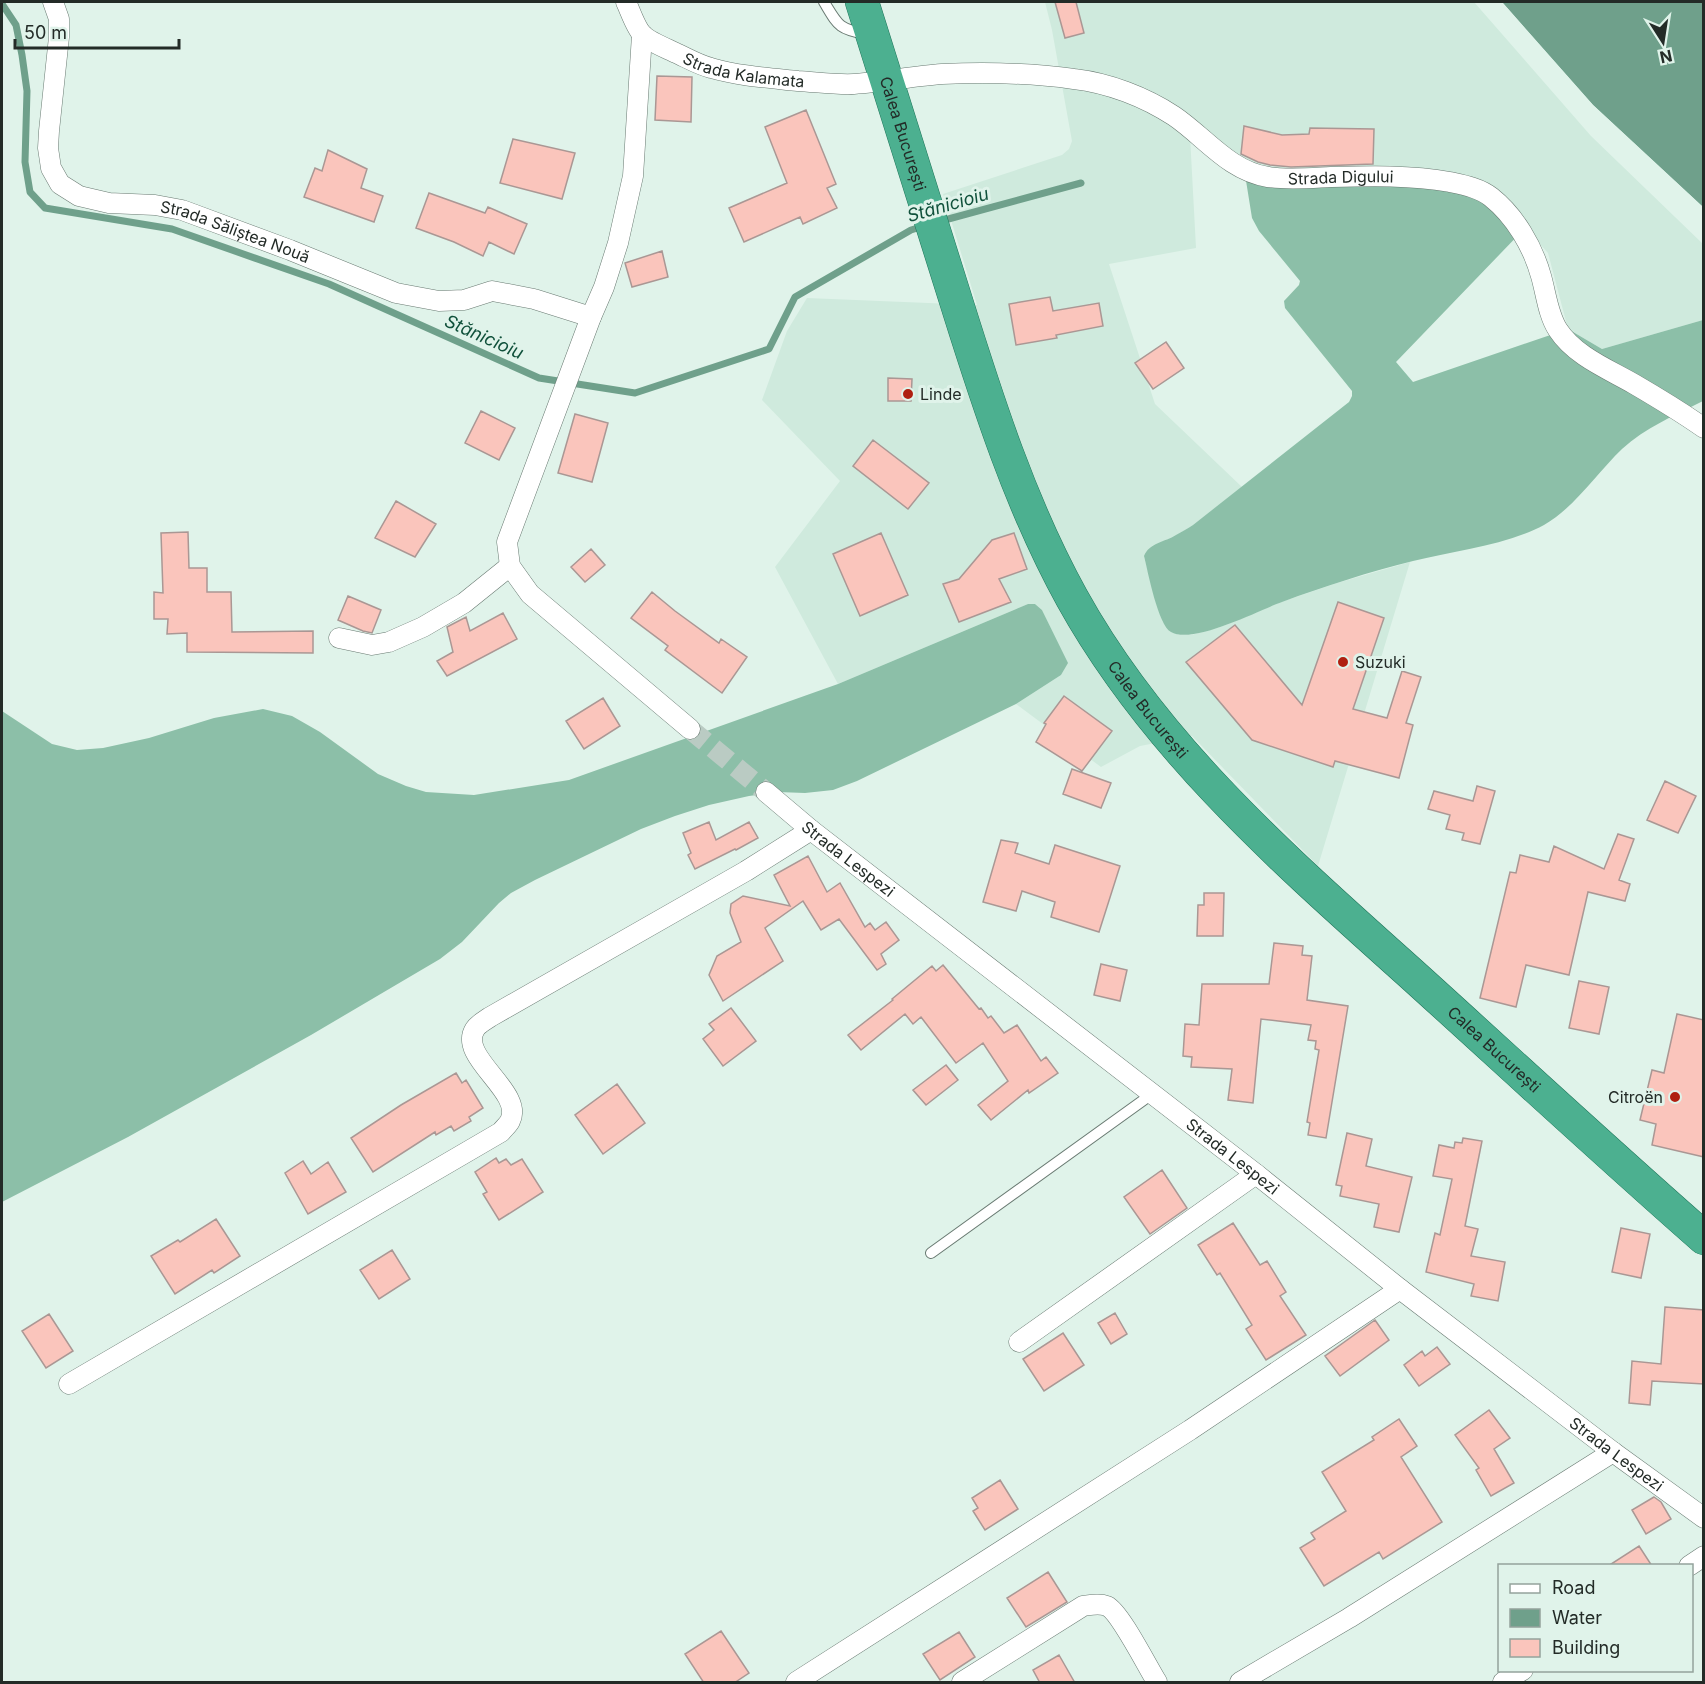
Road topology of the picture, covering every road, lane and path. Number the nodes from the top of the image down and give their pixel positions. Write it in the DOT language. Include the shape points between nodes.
graph roads {
  1 [pos="53,2"];
  2 [pos="626,2"];
  3 [pos="824,2"];
  4 [pos="862,2"];
  5 [pos="642,35"];
  6 [pos="873,35"];
  7 [pos="888,82"];
  8 [pos="591,317"];
  9 [pos="1704,428"];
  10 [pos="510,566"];
  11 [pos="339,638"];
  12 [pos="690,729"];
  13 [pos="766,792"];
  14 [pos="811,830"];
  15 [pos="1152,1094"];
  16 [pos="1256,1174"];
  17 [pos="1704,1238"];
  18 [pos="931,1253"];
  19 [pos="1400,1289"];
  20 [pos="1019,1342"];
  21 [pos="69,1384"];
  22 [pos="1613,1452"];
  23 [pos="1704,1518"];
  24 [pos="1521,1672"];
  25 [pos="796,1683"];
  26 [pos="962,1683"];
  27 [pos="1157,1683"];
  28 [pos="1240,1683"];
  29 [pos="1503,1683"];
  1 -- 8 [label="street, Strada Săliștea Nouă" via="59,19 59,37 49,158 60,184 79,196 182,210 396,293 439,301 464,300 492,291"];
  2 -- 5 [label="street"];
  3 -- 6 [label="lane" via="836,22 847,30"];
  4 -- 6 [label="highway, Calea București"];
  5 -- 7 [label="street, Strada Kalamata" via="708,67 754,77 849,84"];
  5 -- 8 [label="street" via="633,176 618,243"];
  6 -- 7 [label="highway, Calea București"];
  7 -- 9 [label="street, Strada Digului" via="939,74 1074,79 1122,90 1156,106 1235,165 1252,173 1284,178 1409,177 1477,189 1502,208 1526,239 1556,327 1566,340"];
  7 -- 17 [label="highway, Calea București" via="980,378 1041,536 1072,598 1111,662 1204,777 1310,883"];
  8 -- 10 [label="street" via="507,542"];
  10 -- 11 [label="street" via="464,603 389,642 372,645"];
  10 -- 12 [label="street" via="530,594"];
  13 -- 14 [label="street, Strada Lespezi"];
  14 -- 15 [label="street, Strada Lespezi"];
  14 -- 21 [label="street" via="475,1029 475,1053 511,1106 511,1119 501,1132"];
  15 -- 16 [label="street, Strada Lespezi"];
  15 -- 18 [label="lane"];
  16 -- 19 [label="street, Strada Lespezi"];
  16 -- 20 [label="street"];
  19 -- 22 [label="street, Strada Lespezi"];
  19 -- 25 [label="street" via="1190,1430"];
  22 -- 23 [label="street, Strada Lespezi"];
  22 -- 28 [label="street"];
  24 -- 29 [label="street"];
  26 -- 27 [label="street" via="1083,1606 1095,1604 1109,1607 1120,1620"];
}
